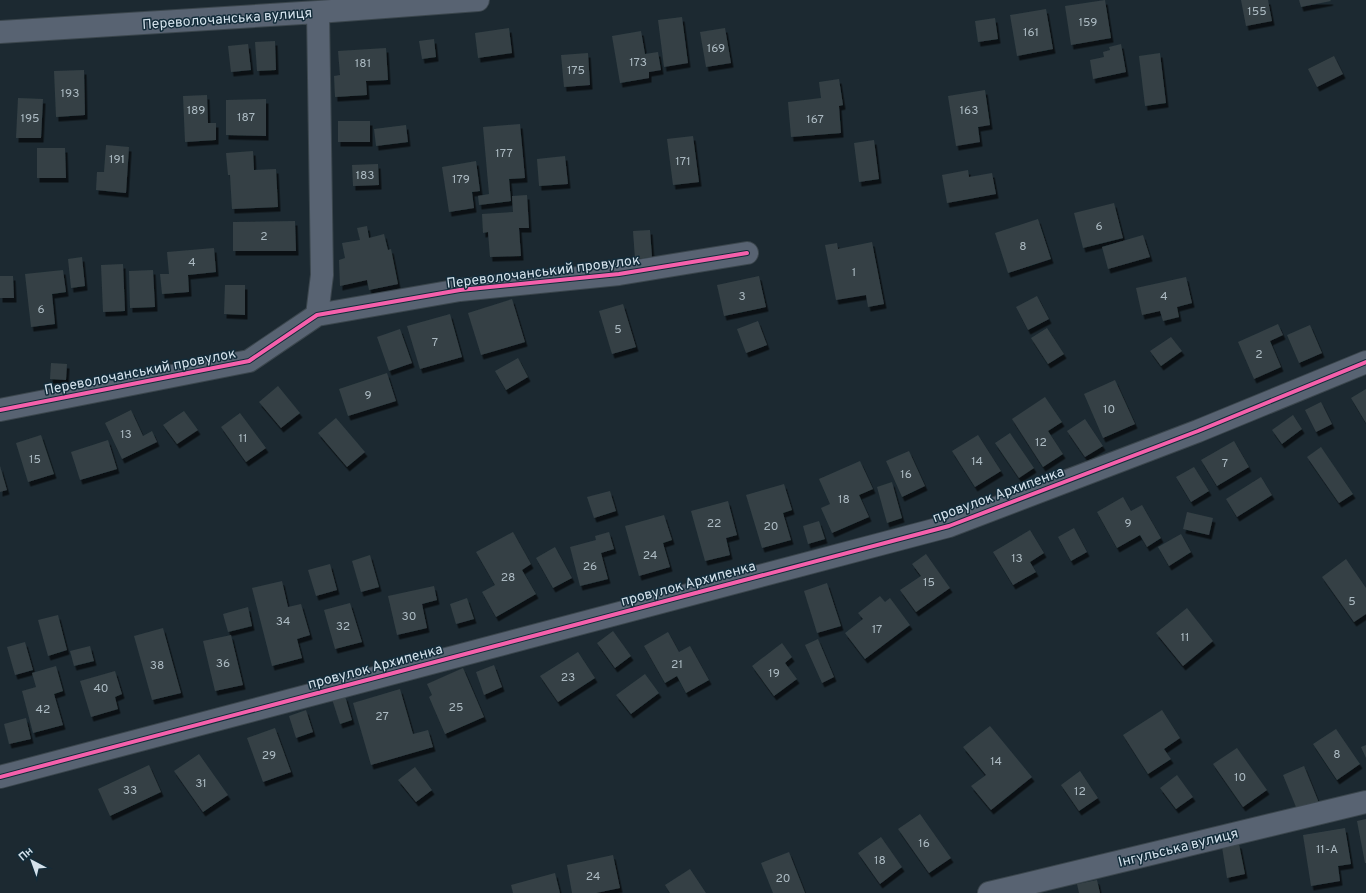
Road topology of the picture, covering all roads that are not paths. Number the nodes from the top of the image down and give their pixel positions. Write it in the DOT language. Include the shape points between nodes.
graph roads {
  1 [pos="478,0"];
  2 [pos="318,12"];
  3 [pos="0,32"];
  4 [pos="747,253"];
  5 [pos="317,315"];
  6 [pos="1366,362"];
  7 [pos="0,410"];
  8 [pos="0,777"];
  9 [pos="1366,802"];
  10 [pos="989,893"];
  1 -- 2 [label="street, Переволочанська вулиця"];
  2 -- 3 [label="street, Переволочанська вулиця"];
  2 -- 5 [label="street" via="322,276"];
  4 -- 5 [label="street, Переволочанський провулок" via="619,274 460,290"];
  5 -- 7 [label="street, Переволочанський провулок" via="248,361"];
  6 -- 8 [label="street, провулок Архипенка" via="1198,431 949,526"];
  9 -- 10 [label="street, Інгульська вулиця"];
}
